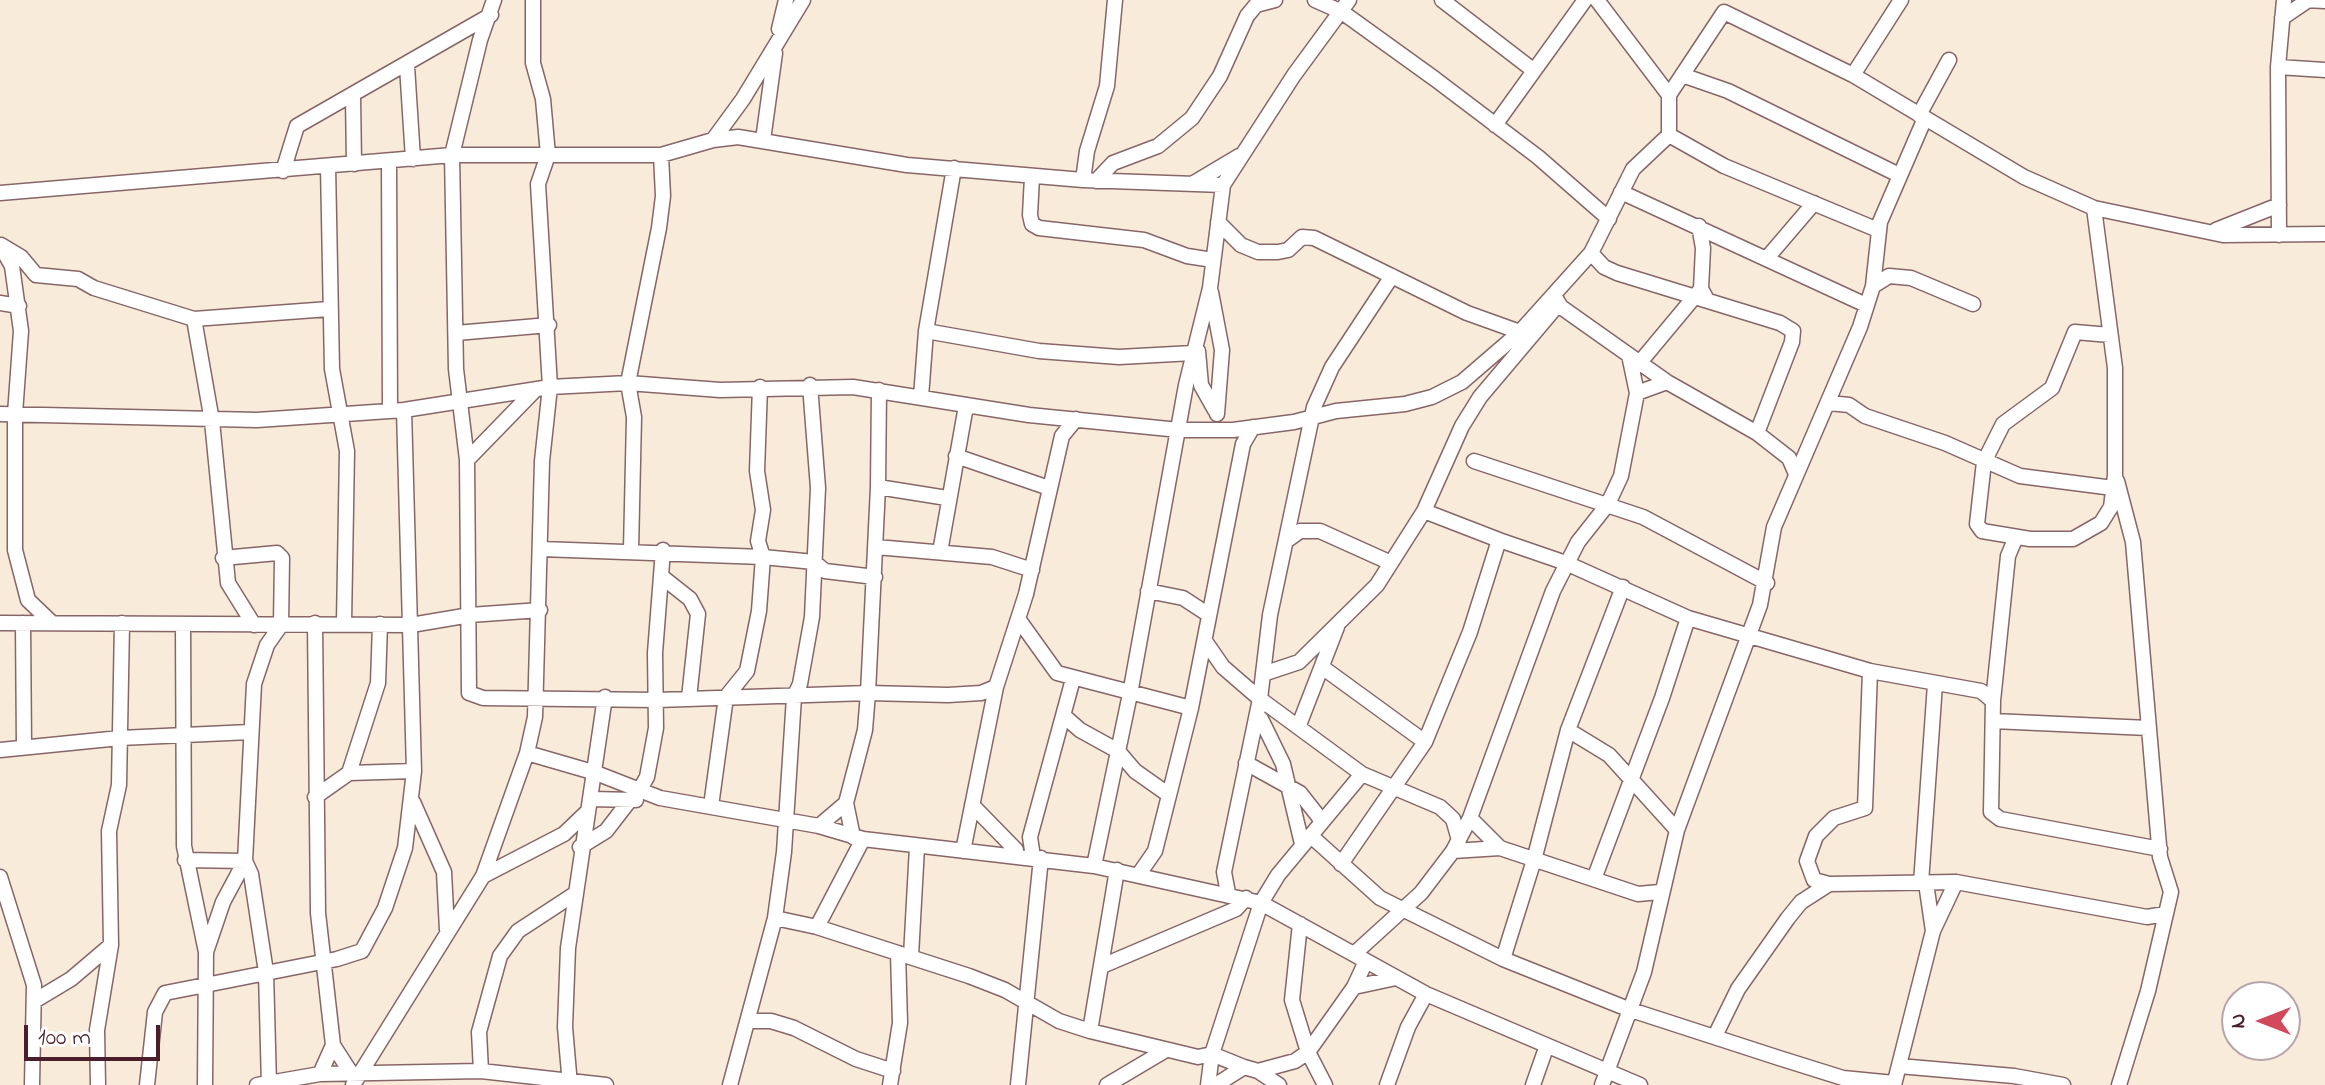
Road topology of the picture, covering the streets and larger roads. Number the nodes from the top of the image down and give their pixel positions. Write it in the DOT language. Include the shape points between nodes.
graph roads {
  1 [pos="494,0"];
  2 [pos="533,0"];
  3 [pos="786,0"];
  4 [pos="803,0"];
  5 [pos="1115,0"];
  6 [pos="1275,0"];
  7 [pos="1315,0"];
  8 [pos="1585,0"];
  9 [pos="1597,0"];
  10 [pos="1901,0"];
  11 [pos="2284,0"];
  12 [pos="2306,0"];
  13 [pos="2325,1"];
  14 [pos="1451,2"];
  15 [pos="1346,6"];
  16 [pos="1728,6"];
  17 [pos="491,15"];
  18 [pos="2282,18"];
  19 [pos="776,41"];
  20 [pos="1949,60"];
  21 [pos="407,66"];
  22 [pos="2278,67"];
  23 [pos="1533,70"];
  24 [pos="2325,70"];
  25 [pos="1682,75"];
  26 [pos="1853,75"];
  27 [pos="1669,95"];
  28 [pos="353,96"];
  29 [pos="1922,117"];
  30 [pos="1495,125"];
  31 [pos="1669,135"];
  32 [pos="713,140"];
  33 [pos="763,140"];
  34 [pos="519,154"];
  35 [pos="1244,154"];
  36 [pos="452,155"];
  37 [pos="548,155"];
  38 [pos="661,155"];
  39 [pos="413,159"];
  40 [pos="389,161"];
  41 [pos="354,164"];
  42 [pos="328,166"];
  43 [pos="954,168"];
  44 [pos="283,171"];
  45 [pos="1899,175"];
  46 [pos="1032,177"];
  47 [pos="1090,181"];
  48 [pos="538,184"];
  49 [pos="1191,184"];
  50 [pos="1223,185"];
  51 [pos="1621,192"];
  52 [pos="0,193"];
  53 [pos="1814,203"];
  54 [pos="2279,205"];
  55 [pos="2094,208"];
  56 [pos="2116,212"];
  57 [pos="1609,219"];
  58 [pos="1218,222"];
  59 [pos="1699,226"];
  60 [pos="2099,229"];
  61 [pos="1878,230"];
  62 [pos="2204,233"];
  63 [pos="1716,234"];
  64 [pos="2325,234"];
  65 [pos="2279,235"];
  66 [pos="0,245"];
  67 [pos="1703,248"];
  68 [pos="1591,253"];
  69 [pos="1767,258"];
  70 [pos="1213,260"];
  71 [pos="16,262"];
  72 [pos="1876,263"];
  73 [pos="1392,276"];
  74 [pos="1889,276"];
  75 [pos="0,278"];
  76 [pos="1873,286"];
  77 [pos="1210,288"];
  78 [pos="1701,295"];
  79 [pos="0,303"];
  80 [pos="1553,304"];
  81 [pos="1973,304"];
  82 [pos="1866,305"];
  83 [pos="19,306"];
  84 [pos="329,309"];
  85 [pos="194,319"];
  86 [pos="549,325"];
  87 [pos="926,331"];
  88 [pos="1520,332"];
  89 [pos="456,333"];
  90 [pos="2110,335"];
  91 [pos="1195,348"];
  92 [pos="1635,358"];
  93 [pos="1667,382"];
  94 [pos="628,383"];
  95 [pos="810,385"];
  96 [pos="760,387"];
  97 [pos="543,388"];
  98 [pos="879,390"];
  99 [pos="1637,393"];
  100 [pos="921,397"];
  101 [pos="460,403"];
  102 [pos="1829,403"];
  103 [pos="966,406"];
  104 [pos="397,410"];
  105 [pos="343,412"];
  106 [pos="8,414"];
  107 [pos="1217,414"];
  108 [pos="1058,417"];
  109 [pos="1076,419"];
  110 [pos="1310,419"];
  111 [pos="212,421"];
  112 [pos="1294,422"];
  113 [pos="1253,427"];
  114 [pos="1179,430"];
  115 [pos="1233,430"];
  116 [pos="1757,433"];
  117 [pos="1062,436"];
  118 [pos="1307,437"];
  119 [pos="1243,444"];
  120 [pos="956,456"];
  121 [pos="1796,459"];
  122 [pos="467,460"];
  123 [pos="1474,461"];
  124 [pos="1984,462"];
  125 [pos="2114,482"];
  126 [pos="878,487"];
  127 [pos="1049,488"];
  128 [pos="947,498"];
  129 [pos="1603,510"];
  130 [pos="1424,511"];
  131 [pos="2016,537"];
  132 [pos="1499,540"];
  133 [pos="1286,541"];
  134 [pos="876,547"];
  135 [pos="541,549"];
  136 [pos="631,550"];
  137 [pos="663,550"];
  138 [pos="940,552"];
  139 [pos="763,557"];
  140 [pos="223,558"];
  141 [pos="814,562"];
  142 [pos="1391,563"];
  143 [pos="1566,563"];
  144 [pos="1032,570"];
  145 [pos="661,576"];
  146 [pos="875,577"];
  147 [pos="1767,583"];
  148 [pos="1623,587"];
  149 [pos="1148,591"];
  150 [pos="540,610"];
  151 [pos="470,615"];
  152 [pos="1209,615"];
  153 [pos="1688,618"];
  154 [pos="1019,620"];
  155 [pos="0,623"];
  156 [pos="23,623"];
  157 [pos="52,623"];
  158 [pos="122,623"];
  159 [pos="315,623"];
  160 [pos="344,623"];
  161 [pos="183,624"];
  162 [pos="380,624"];
  163 [pos="254,625"];
  164 [pos="281,625"];
  165 [pos="411,625"];
  166 [pos="1337,626"];
  167 [pos="1748,637"];
  168 [pos="1205,641"];
  169 [pos="1322,667"];
  170 [pos="1870,671"];
  171 [pos="1263,674"];
  172 [pos="1073,679"];
  173 [pos="1935,684"];
  174 [pos="868,693"];
  175 [pos="1989,693"];
  176 [pos="1130,694"];
  177 [pos="538,697"];
  178 [pos="605,697"];
  179 [pos="726,697"];
  180 [pos="794,697"];
  181 [pos="689,698"];
  182 [pos="987,698"];
  183 [pos="1260,699"];
  184 [pos="657,700"];
  185 [pos="1191,708"];
  186 [pos="1280,714"];
  187 [pos="1064,716"];
  188 [pos="1258,720"];
  189 [pos="1993,721"];
  190 [pos="1299,725"];
  191 [pos="2148,728"];
  192 [pos="1568,730"];
  193 [pos="250,732"];
  194 [pos="183,735"];
  195 [pos="120,738"];
  196 [pos="1425,742"];
  197 [pos="24,747"];
  198 [pos="0,750"];
  199 [pos="1118,751"];
  200 [pos="527,753"];
  201 [pos="1246,763"];
  202 [pos="414,771"];
  203 [pos="349,773"];
  204 [pos="596,773"];
  205 [pos="1362,774"];
  206 [pos="1632,779"];
  207 [pos="1289,787"];
  208 [pos="1394,788"];
  209 [pos="635,794"];
  210 [pos="1169,795"];
  211 [pos="315,797"];
  212 [pos="412,799"];
  213 [pos="846,803"];
  214 [pos="589,805"];
  215 [pos="972,805"];
  216 [pos="711,806"];
  217 [pos="785,819"];
  218 [pos="1453,819"];
  219 [pos="1470,819"];
  220 [pos="1322,821"];
  221 [pos="819,826"];
  222 [pos="1677,830"];
  223 [pos="1030,837"];
  224 [pos="858,838"];
  225 [pos="1307,840"];
  226 [pos="1456,845"];
  227 [pos="580,847"];
  228 [pos="917,847"];
  229 [pos="1500,848"];
  230 [pos="2160,849"];
  231 [pos="963,851"];
  232 [pos="1155,851"];
  233 [pos="1014,852"];
  234 [pos="1037,858"];
  235 [pos="1922,859"];
  236 [pos="185,860"];
  237 [pos="1534,860"];
  238 [pos="245,861"];
  239 [pos="1064,861"];
  240 [pos="1341,864"];
  241 [pos="1094,866"];
  242 [pos="1117,870"];
  243 [pos="1224,872"];
  244 [pos="1139,874"];
  245 [pos="483,876"];
  246 [pos="0,877"];
  247 [pos="1594,879"];
  248 [pos="1168,880"];
  249 [pos="1901,882"];
  250 [pos="1956,882"];
  251 [pos="1924,883"];
  252 [pos="1829,884"];
  253 [pos="1201,887"];
  254 [pos="1038,890"];
  255 [pos="1660,892"];
  256 [pos="576,893"];
  257 [pos="1228,893"];
  258 [pos="1638,894"];
  259 [pos="1246,898"];
  260 [pos="1261,903"];
  261 [pos="1403,911"];
  262 [pos="1656,912"];
  263 [pos="2165,914"];
  264 [pos="2147,917"];
  265 [pos="775,918"];
  266 [pos="1300,924"];
  267 [pos="817,927"];
  268 [pos="447,931"];
  269 [pos="1933,931"];
  270 [pos="2160,931"];
  271 [pos="111,945"];
  272 [pos="206,952"];
  273 [pos="905,955"];
  274 [pos="1360,957"];
  275 [pos="1503,959"];
  276 [pos="328,965"];
  277 [pos="1102,966"];
  278 [pos="266,972"];
  279 [pos="1396,978"];
  280 [pos="207,983"];
  281 [pos="1029,986"];
  282 [pos="1354,987"];
  283 [pos="1005,990"];
  284 [pos="1426,994"];
  285 [pos="36,1000"];
  286 [pos="1027,1005"];
  287 [pos="1628,1009"];
  288 [pos="748,1021"];
  289 [pos="1090,1031"];
  290 [pos="1715,1036"];
  291 [pos="333,1045"];
  292 [pos="1546,1048"];
  293 [pos="1166,1050"];
  294 [pos="1308,1052"];
  295 [pos="1207,1060"];
  296 [pos="1295,1061"];
  297 [pos="1899,1066"];
  298 [pos="1251,1069"];
  299 [pos="481,1071"];
  300 [pos="320,1074"];
  301 [pos="355,1077"];
  302 [pos="892,1078"];
  303 [pos="1604,1079"];
  304 [pos="1846,1081"];
  305 [pos="569,1083"];
  306 [pos="265,1084"];
  307 [pos="598,1084"];
  308 [pos="1894,1084"];
  309 [pos="32,1085"];
  310 [pos="98,1085"];
  311 [pos="147,1085"];
  312 [pos="205,1085"];
  313 [pos="730,1085"];
  314 [pos="1018,1085"];
  315 [pos="1107,1085"];
  316 [pos="1208,1085"];
  317 [pos="1216,1085"];
  318 [pos="1279,1085"];
  319 [pos="1325,1085"];
  320 [pos="1387,1085"];
  321 [pos="1533,1085"];
  322 [pos="1640,1085"];
  323 [pos="2063,1085"];
  324 [pos="2119,1085"];
  1 -- 17 [label="street"];
  2 -- 37 [label="street" via="533,63 543,99"];
  3 -- 19 [label="street"];
  4 -- 19 [label="street"];
  5 -- 47 [label="street" via="1107,86 1087,151"];
  6 -- 47 [label="street" via="1256,5 1247,16 1220,76 1184,126 1158,146 1113,163"];
  7 -- 15 [label="street"];
  8 -- 23 [label="street"];
  9 -- 27 [label="street"];
  10 -- 26 [label="street"];
  11 -- 18 [label="street"];
  12 -- 13 [label="street"];
  12 -- 18 [label="street"];
  14 -- 23 [label="street"];
  15 -- 30 [label="street"];
  15 -- 35 [label="street"];
  16 -- 25 [label="street"];
  16 -- 26 [label="street"];
  17 -- 21 [label="street"];
  17 -- 36 [label="street"];
  18 -- 22 [label="street"];
  19 -- 32 [label="street"];
  19 -- 33 [label="street"];
  20 -- 29 [label="street"];
  21 -- 28 [label="street"];
  21 -- 39 [label="street"];
  22 -- 24 [label="street"];
  22 -- 54 [label="street"];
  23 -- 30 [label="street"];
  25 -- 27 [label="street"];
  25 -- 45 [label="street" via="1728,91"];
  26 -- 29 [label="street"];
  27 -- 31 [label="street"];
  28 -- 41 [label="street"];
  28 -- 44 [label="street" via="297,126"];
  29 -- 45 [label="street"];
  29 -- 55 [label="street" via="2024,177"];
  30 -- 57 [label="street"];
  31 -- 51 [label="street" via="1640,158"];
  31 -- 53 [label="street" via="1724,166"];
  32 -- 33 [label="street"];
  32 -- 38 [label="street"];
  33 -- 43 [label="street"];
  34 -- 36 [label="street"];
  34 -- 37 [label="street"];
  34 -- 48 [label="street"];
  35 -- 49 [label="street"];
  35 -- 50 [label="street"];
  36 -- 39 [label="street"];
  36 -- 89 [label="street"];
  37 -- 38 [label="street"];
  37 -- 48 [label="street"];
  38 -- 94 [label="street" via="659,228"];
  39 -- 40 [label="street"];
  40 -- 41 [label="street"];
  40 -- 104 [label="street"];
  41 -- 42 [label="street"];
  42 -- 44 [label="street"];
  42 -- 84 [label="street"];
  43 -- 46 [label="street"];
  43 -- 87 [label="street"];
  44 -- 52 [label="street"];
  45 -- 61 [label="street"];
  46 -- 47 [label="street"];
  46 -- 70 [label="street" via="1030,215 1039,228 1144,240 1174,253"];
  47 -- 49 [label="street"];
  48 -- 86 [label="street"];
  49 -- 50 [label="street"];
  50 -- 58 [label="street"];
  51 -- 57 [label="street"];
  51 -- 59 [label="street"];
  53 -- 61 [label="street"];
  53 -- 69 [label="street"];
  54 -- 62 [label="street"];
  54 -- 65 [label="street"];
  55 -- 56 [label="street"];
  55 -- 60 [label="street"];
  56 -- 60 [label="street"];
  56 -- 62 [label="street"];
  57 -- 68 [label="street"];
  58 -- 70 [label="street"];
  58 -- 73 [label="street" via="1247,249 1278,252 1308,236"];
  59 -- 63 [label="street"];
  59 -- 67 [label="street"];
  60 -- 90 [label="street"];
  61 -- 72 [label="street"];
  62 -- 65 [label="street"];
  63 -- 67 [label="street"];
  63 -- 69 [label="street"];
  64 -- 65 [label="street"];
  66 -- 71 [label="street"];
  67 -- 78 [label="street"];
  68 -- 78 [label="street" via="1617,273"];
  68 -- 80 [label="street"];
  69 -- 82 [label="street"];
  70 -- 77 [label="street"];
  71 -- 75 [label="street"];
  71 -- 83 [label="street"];
  71 -- 85 [label="street" via="36,275 78,279"];
  72 -- 74 [label="street"];
  72 -- 76 [label="street"];
  73 -- 88 [label="street"];
  73 -- 110 [label="street" via="1332,367"];
  74 -- 76 [label="street"];
  74 -- 81 [label="street" via="1911,278"];
  76 -- 82 [label="street"];
  77 -- 91 [label="street"];
  77 -- 107 [label="street" via="1222,350"];
  78 -- 92 [label="street"];
  78 -- 116 [label="street" via="1793,331"];
  79 -- 83 [label="street"];
  80 -- 88 [label="street"];
  80 -- 92 [label="street"];
  80 -- 130 [label="street" via="1480,397"];
  82 -- 102 [label="street"];
  83 -- 106 [label="street" via="21,331"];
  84 -- 85 [label="street"];
  84 -- 105 [label="street" via="332,369"];
  85 -- 111 [label="street"];
  86 -- 89 [label="street"];
  86 -- 97 [label="street"];
  87 -- 91 [label="street" via="1039,351 1119,357"];
  87 -- 100 [label="street"];
  88 -- 110 [label="street" via="1462,382 1432,397"];
  89 -- 101 [label="street"];
  90 -- 124 [label="street" via="2075,332 2057,381 2003,424"];
  90 -- 125 [label="street" via="2115,368"];
  91 -- 107 [label="street" via="1201,385"];
  91 -- 114 [label="street"];
  92 -- 93 [label="street"];
  92 -- 99 [label="street"];
  93 -- 99 [label="street"];
  93 -- 116 [label="street"];
  94 -- 96 [label="street" via="720,390"];
  94 -- 97 [label="street"];
  94 -- 136 [label="street" via="634,417"];
  95 -- 96 [label="street"];
  95 -- 98 [label="street"];
  95 -- 141 [label="street" via="818,488"];
  96 -- 139 [label="street" via="757,471 763,510 758,541"];
  97 -- 101 [label="street"];
  97 -- 122 [label="street"];
  97 -- 135 [label="street"];
  98 -- 100 [label="street"];
  98 -- 126 [label="street"];
  99 -- 129 [label="street" via="1621,476"];
  100 -- 103 [label="street"];
  101 -- 104 [label="street"];
  101 -- 122 [label="street"];
  102 -- 121 [label="street"];
  102 -- 124 [label="street" via="1849,405"];
  103 -- 108 [label="street"];
  103 -- 120 [label="street"];
  104 -- 105 [label="street"];
  104 -- 165 [label="street"];
  105 -- 111 [label="street"];
  105 -- 160 [label="street"];
  106 -- 111 [label="street"];
  106 -- 157 [label="street" via="15,550 28,600"];
  107 -- 115 [label="street"];
  108 -- 109 [label="street"];
  108 -- 117 [label="street"];
  109 -- 114 [label="street"];
  109 -- 117 [label="street"];
  110 -- 112 [label="street"];
  110 -- 118 [label="street"];
  111 -- 140 [label="street"];
  112 -- 113 [label="street"];
  112 -- 118 [label="street"];
  113 -- 115 [label="street"];
  113 -- 119 [label="street"];
  114 -- 115 [label="street"];
  114 -- 149 [label="street"];
  115 -- 119 [label="street"];
  116 -- 121 [label="street"];
  117 -- 127 [label="street"];
  118 -- 133 [label="street"];
  119 -- 152 [label="street"];
  120 -- 127 [label="street"];
  120 -- 128 [label="street"];
  121 -- 147 [label="street" via="1796,474 1774,527"];
  122 -- 151 [label="street"];
  123 -- 129 [label="street" via="1593,498"];
  124 -- 125 [label="street" via="2041,482"];
  124 -- 131 [label="street" via="1978,528"];
  125 -- 131 [label="street" via="2107,516 2081,537"];
  125 -- 191 [label="street" via="2126,510 2135,560"];
  126 -- 128 [label="street"];
  126 -- 134 [label="street"];
  127 -- 144 [label="street"];
  128 -- 138 [label="street"];
  129 -- 143 [label="street"];
  129 -- 147 [label="street" via="1643,517"];
  130 -- 132 [label="street"];
  130 -- 142 [label="street"];
  131 -- 175 [label="street" via="2008,556"];
  132 -- 143 [label="street"];
  132 -- 196 [label="street" via="1470,632"];
  133 -- 142 [label="street" via="1300,531 1320,531"];
  133 -- 171 [label="street"];
  134 -- 138 [label="street"];
  134 -- 146 [label="street"];
  135 -- 136 [label="street"];
  135 -- 150 [label="street"];
  136 -- 137 [label="street"];
  137 -- 139 [label="street"];
  137 -- 145 [label="street"];
  138 -- 144 [label="street" via="992,557"];
  139 -- 141 [label="street"];
  139 -- 179 [label="street" via="747,671"];
  140 -- 163 [label="street" via="233,597"];
  140 -- 164 [label="street" via="282,556"];
  141 -- 146 [label="street" via="825,571"];
  141 -- 180 [label="street" via="812,617"];
  142 -- 166 [label="street"];
  143 -- 148 [label="street"];
  143 -- 219 [label="street"];
  144 -- 154 [label="street"];
  145 -- 181 [label="street" via="690,599 698,614"];
  145 -- 184 [label="street"];
  146 -- 174 [label="street"];
  147 -- 167 [label="street"];
  148 -- 153 [label="street"];
  148 -- 192 [label="street"];
  149 -- 152 [label="street" via="1183,598"];
  149 -- 176 [label="street"];
  150 -- 151 [label="street"];
  150 -- 177 [label="street"];
  151 -- 165 [label="street"];
  151 -- 177 [label="street" via="469,693 483,698"];
  152 -- 168 [label="street"];
  153 -- 167 [label="street"];
  153 -- 206 [label="street"];
  154 -- 172 [label="street" via="1052,670"];
  154 -- 182 [label="street" via="996,687"];
  155 -- 156 [label="street"];
  156 -- 157 [label="street"];
  156 -- 197 [label="street"];
  157 -- 158 [label="street"];
  158 -- 161 [label="street"];
  158 -- 195 [label="street"];
  159 -- 160 [label="street"];
  159 -- 164 [label="street"];
  159 -- 211 [label="street"];
  160 -- 162 [label="street"];
  161 -- 163 [label="street"];
  161 -- 194 [label="street"];
  162 -- 165 [label="street"];
  162 -- 203 [label="street" via="378,683"];
  163 -- 164 [label="street"];
  164 -- 193 [label="street" via="258,666"];
  165 -- 202 [label="street"];
  166 -- 169 [label="street"];
  166 -- 171 [label="street" via="1299,662"];
  167 -- 170 [label="street"];
  167 -- 222 [label="street"];
  168 -- 183 [label="street" via="1223,667"];
  168 -- 185 [label="street"];
  169 -- 190 [label="street"];
  169 -- 196 [label="street"];
  170 -- 173 [label="street"];
  170 -- 252 [label="street" via="1865,808 1834,818 1809,852 1814,880"];
  171 -- 183 [label="street"];
  172 -- 176 [label="street"];
  172 -- 187 [label="street"];
  173 -- 175 [label="street"];
  173 -- 235 [label="street"];
  174 -- 180 [label="street"];
  174 -- 182 [label="street"];
  174 -- 213 [label="street" via="865,730"];
  175 -- 189 [label="street"];
  176 -- 185 [label="street"];
  176 -- 199 [label="street"];
  177 -- 178 [label="street"];
  177 -- 200 [label="street"];
  178 -- 184 [label="street"];
  178 -- 204 [label="street"];
  179 -- 180 [label="street"];
  179 -- 181 [label="street"];
  179 -- 216 [label="street"];
  180 -- 217 [label="street"];
  181 -- 184 [label="street"];
  182 -- 215 [label="street"];
  183 -- 186 [label="street"];
  183 -- 188 [label="street"];
  184 -- 209 [label="street" via="654,749 647,777"];
  185 -- 210 [label="street"];
  186 -- 188 [label="street"];
  186 -- 190 [label="street"];
  187 -- 199 [label="street"];
  187 -- 223 [label="street"];
  188 -- 201 [label="street"];
  188 -- 207 [label="street" via="1283,764"];
  189 -- 191 [label="street"];
  189 -- 230 [label="street" via="1995,817"];
  190 -- 205 [label="street"];
  191 -- 230 [label="street"];
  192 -- 206 [label="street" via="1609,755"];
  192 -- 237 [label="street"];
  193 -- 194 [label="street"];
  193 -- 238 [label="street"];
  194 -- 195 [label="street"];
  194 -- 236 [label="street"];
  195 -- 197 [label="street"];
  195 -- 271 [label="street" via="119,785 109,831"];
  196 -- 208 [label="street"];
  197 -- 198 [label="street"];
  199 -- 210 [label="street" via="1135,771"];
  199 -- 241 [label="street"];
  200 -- 204 [label="street"];
  200 -- 245 [label="street"];
  201 -- 207 [label="street"];
  201 -- 243 [label="street"];
  202 -- 203 [label="street"];
  202 -- 212 [label="street"];
  203 -- 211 [label="street"];
  204 -- 209 [label="street"];
  204 -- 214 [label="street"];
  205 -- 208 [label="street"];
  205 -- 220 [label="street"];
  206 -- 222 [label="street"];
  206 -- 247 [label="street"];
  207 -- 220 [label="street" via="1306,798"];
  207 -- 225 [label="street"];
  208 -- 218 [label="street" via="1440,807"];
  208 -- 240 [label="street"];
  209 -- 214 [label="street"];
  209 -- 216 [label="street"];
  209 -- 227 [label="street" via="606,831"];
  210 -- 232 [label="street"];
  211 -- 276 [label="street"];
  212 -- 268 [label="street" via="444,872"];
  212 -- 276 [label="street" via="401,861 371,939 362,951"];
  213 -- 221 [label="street"];
  213 -- 224 [label="street"];
  214 -- 227 [label="street"];
  214 -- 245 [label="street" via="564,834"];
  215 -- 231 [label="street"];
  215 -- 233 [label="street"];
  216 -- 217 [label="street"];
  217 -- 221 [label="street"];
  217 -- 265 [label="street"];
  218 -- 219 [label="street"];
  218 -- 226 [label="street"];
  219 -- 226 [label="street"];
  219 -- 229 [label="street"];
  220 -- 225 [label="street"];
  221 -- 224 [label="street"];
  222 -- 255 [label="street"];
  223 -- 233 [label="street"];
  223 -- 234 [label="street"];
  224 -- 228 [label="street"];
  224 -- 267 [label="street"];
  225 -- 240 [label="street"];
  225 -- 260 [label="street"];
  226 -- 229 [label="street"];
  226 -- 261 [label="street"];
  227 -- 256 [label="street"];
  228 -- 231 [label="street"];
  228 -- 273 [label="street"];
  229 -- 237 [label="street"];
  230 -- 263 [label="street" via="2171,892"];
  231 -- 233 [label="street"];
  232 -- 244 [label="street"];
  232 -- 248 [label="street"];
  233 -- 234 [label="street"];
  234 -- 239 [label="street"];
  234 -- 254 [label="street"];
  235 -- 249 [label="street"];
  235 -- 251 [label="street"];
  236 -- 238 [label="street"];
  236 -- 272 [label="street"];
  237 -- 247 [label="street"];
  237 -- 275 [label="street"];
  238 -- 272 [label="street" via="223,902"];
  238 -- 278 [label="street"];
  239 -- 241 [label="street"];
  239 -- 254 [label="street"];
  240 -- 261 [label="street"];
  241 -- 242 [label="street"];
  242 -- 244 [label="street"];
  242 -- 277 [label="street"];
  243 -- 253 [label="street"];
  243 -- 257 [label="street"];
  244 -- 248 [label="street"];
  245 -- 268 [label="street"];
  246 -- 285 [label="street"];
  247 -- 258 [label="street"];
  248 -- 253 [label="street"];
  249 -- 251 [label="street"];
  249 -- 252 [label="street"];
  250 -- 251 [label="street"];
  250 -- 264 [label="street"];
  250 -- 269 [label="street"];
  251 -- 269 [label="street"];
  252 -- 290 [label="street" via="1801,902 1788,918 1738,989"];
  253 -- 257 [label="street"];
  254 -- 281 [label="street"];
  255 -- 258 [label="street"];
  255 -- 262 [label="street"];
  256 -- 299 [label="street" via="518,931 500,956 479,1032"];
  256 -- 305 [label="street" via="565,992"];
  257 -- 259 [label="street"];
  258 -- 262 [label="street"];
  259 -- 260 [label="street"];
  259 -- 277 [label="street" via="1236,909"];
  260 -- 266 [label="street"];
  260 -- 295 [label="street"];
  261 -- 274 [label="street"];
  261 -- 275 [label="street"];
  262 -- 287 [label="street" via="1644,972"];
  263 -- 264 [label="street"];
  263 -- 270 [label="street"];
  264 -- 270 [label="street"];
  265 -- 267 [label="street"];
  265 -- 288 [label="street"];
  266 -- 274 [label="street"];
  266 -- 294 [label="street" via="1292,1000"];
  267 -- 273 [label="street"];
  268 -- 301 [label="street"];
  269 -- 297 [label="street"];
  270 -- 324 [label="street"];
  271 -- 285 [label="street"];
  271 -- 310 [label="street" via="97,1030"];
  272 -- 280 [label="street"];
  273 -- 283 [label="street"];
  273 -- 302 [label="street"];
  274 -- 279 [label="street"];
  274 -- 282 [label="street"];
  275 -- 287 [label="street"];
  276 -- 278 [label="street"];
  276 -- 291 [label="street"];
  277 -- 289 [label="street"];
  278 -- 280 [label="street"];
  278 -- 306 [label="street"];
  279 -- 282 [label="street"];
  279 -- 284 [label="street"];
  280 -- 311 [label="street" via="173,989 159,1002"];
  280 -- 312 [label="street"];
  281 -- 283 [label="street"];
  281 -- 286 [label="street"];
  282 -- 294 [label="street"];
  283 -- 286 [label="street"];
  284 -- 292 [label="street"];
  284 -- 320 [label="street"];
  285 -- 309 [label="street"];
  286 -- 289 [label="street"];
  286 -- 314 [label="street"];
  287 -- 290 [label="street"];
  287 -- 303 [label="street"];
  288 -- 302 [label="street" via="794,1028"];
  288 -- 313 [label="street"];
  289 -- 293 [label="street"];
  290 -- 304 [label="street"];
  291 -- 300 [label="street"];
  291 -- 301 [label="street"];
  292 -- 303 [label="street"];
  292 -- 321 [label="street"];
  293 -- 295 [label="street"];
  293 -- 315 [label="street"];
  294 -- 296 [label="street"];
  294 -- 319 [label="street"];
  295 -- 298 [label="street"];
  295 -- 316 [label="street"];
  296 -- 298 [label="street"];
  296 -- 318 [label="street"];
  297 -- 308 [label="street"];
  297 -- 323 [label="street"];
  298 -- 317 [label="street"];
  298 -- 318 [label="street"];
  299 -- 301 [label="street"];
  299 -- 305 [label="street"];
  300 -- 301 [label="street"];
  300 -- 306 [label="street"];
  303 -- 322 [label="street"];
  304 -- 308 [label="street"];
  305 -- 307 [label="street"];
}
